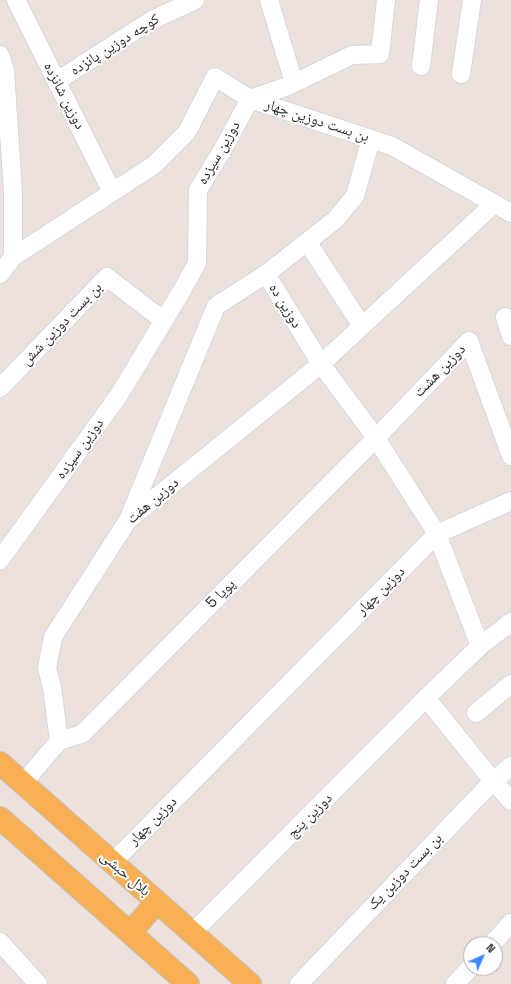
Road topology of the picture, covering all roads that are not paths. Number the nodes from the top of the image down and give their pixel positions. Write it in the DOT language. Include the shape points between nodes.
graph roads {
  1 [pos="16,0"];
  2 [pos="195,0"];
  3 [pos="269,0"];
  4 [pos="386,0"];
  5 [pos="429,0"];
  6 [pos="472,0"];
  7 [pos="0,55"];
  8 [pos="421,66"];
  9 [pos="461,74"];
  10 [pos="57,82"];
  11 [pos="294,83"];
  12 [pos="250,99"];
  13 [pos="371,139"];
  14 [pos="112,192"];
  15 [pos="494,204"];
  16 [pos="511,213"];
  17 [pos="308,243"];
  18 [pos="13,257"];
  19 [pos="0,274"];
  20 [pos="266,274"];
  21 [pos="505,317"];
  22 [pos="164,321"];
  23 [pos="362,326"];
  24 [pos="511,336"];
  25 [pos="321,364"];
  26 [pos="0,388"];
  27 [pos="376,438"];
  28 [pos="511,456"];
  29 [pos="511,501"];
  30 [pos="128,520"];
  31 [pos="437,534"];
  32 [pos="0,560"];
  33 [pos="511,622"];
  34 [pos="480,646"];
  35 [pos="511,684"];
  36 [pos="426,698"];
  37 [pos="476,713"];
  38 [pos="59,740"];
  39 [pos="0,763"];
  40 [pos="511,766"];
  41 [pos="493,781"];
  42 [pos="23,783"];
  43 [pos="511,801"];
  44 [pos="0,818"];
  45 [pos="112,863"];
  46 [pos="157,902"];
  47 [pos="511,923"];
  48 [pos="130,933"];
  49 [pos="192,933"];
  50 [pos="499,936"];
  51 [pos="0,942"];
  52 [pos="463,975"];
  53 [pos="38,984"];
  54 [pos="188,984"];
  55 [pos="250,984"];
  56 [pos="299,984"];
  57 [pos="455,984"];
  1 -- 10 [label="street, دوزین شانزده"];
  2 -- 10 [label="street, کوچه دوزین پانزده" via="152,20"];
  3 -- 11 [label="street"];
  4 -- 11 [label="street, بن بست دوزین چهار" via="380,54 352,55"];
  5 -- 8 [label="street"];
  6 -- 9 [label="street"];
  7 -- 18 [label="street" via="6,71 13,192"];
  10 -- 14 [label="street, دوزین شانزده"];
  11 -- 12 [label="street, بن بست دوزین چهار"];
  12 -- 13 [label="street, بن بست دوزین چهار"];
  12 -- 14 [label="street" via="215,78 187,132 154,165"];
  12 -- 22 [label="street, دوزین سیزده" via="198,190 197,263"];
  13 -- 15 [label="street, بن بست دوزین چهار" via="392,146"];
  13 -- 17 [label="street" via="355,196 335,220"];
  14 -- 18 [label="street"];
  15 -- 16 [label="street, بن بست دوزین چهار"];
  15 -- 23 [label="street"];
  17 -- 20 [label="street"];
  17 -- 23 [label="street"];
  18 -- 19 [label="street"];
  20 -- 25 [label="street, دوزین ده"];
  20 -- 30 [label="street, دوزین ده" via="216,306"];
  21 -- 24 [label="street"];
  22 -- 26 [label="street, بن بست دوزین شش" via="107,277"];
  22 -- 32 [label="street, دوزین سیزده" via="119,395"];
  23 -- 25 [label="street"];
  25 -- 27 [label="street"];
  25 -- 30 [label="street, دوزین هفت"];
  27 -- 28 [label="street, دوزین هشت" via="468,341"];
  27 -- 31 [label="street"];
  27 -- 38 [label="street, پویا 5" via="82,734"];
  29 -- 31 [label="street"];
  30 -- 38 [label="street, دوزین هفت" via="53,637 47,668"];
  31 -- 34 [label="street"];
  31 -- 45 [label="street, دوزین چهار"];
  33 -- 34 [label="street"];
  34 -- 36 [label="street"];
  35 -- 37 [label="street"];
  36 -- 41 [label="street"];
  36 -- 49 [label="street, دوزین پنج"];
  38 -- 42 [label="street"];
  39 -- 42 [label="main road, بلال حبشی"];
  40 -- 41 [label="street, بن بست دوزین یک"];
  41 -- 43 [label="street"];
  41 -- 56 [label="street, بن بست دوزین یک"];
  42 -- 45 [label="main road, بلال حبشی"];
  44 -- 48 [label="main road"];
  45 -- 46 [label="main road, بلال حبشی"];
  46 -- 48 [label="main road"];
  46 -- 49 [label="main road, بلال حبشی"];
  47 -- 50 [label="street"];
  48 -- 54 [label="main road"];
  49 -- 55 [label="main road, بلال حبشی"];
  51 -- 53 [label="street"];
  52 -- 57 [label="street"];
}
